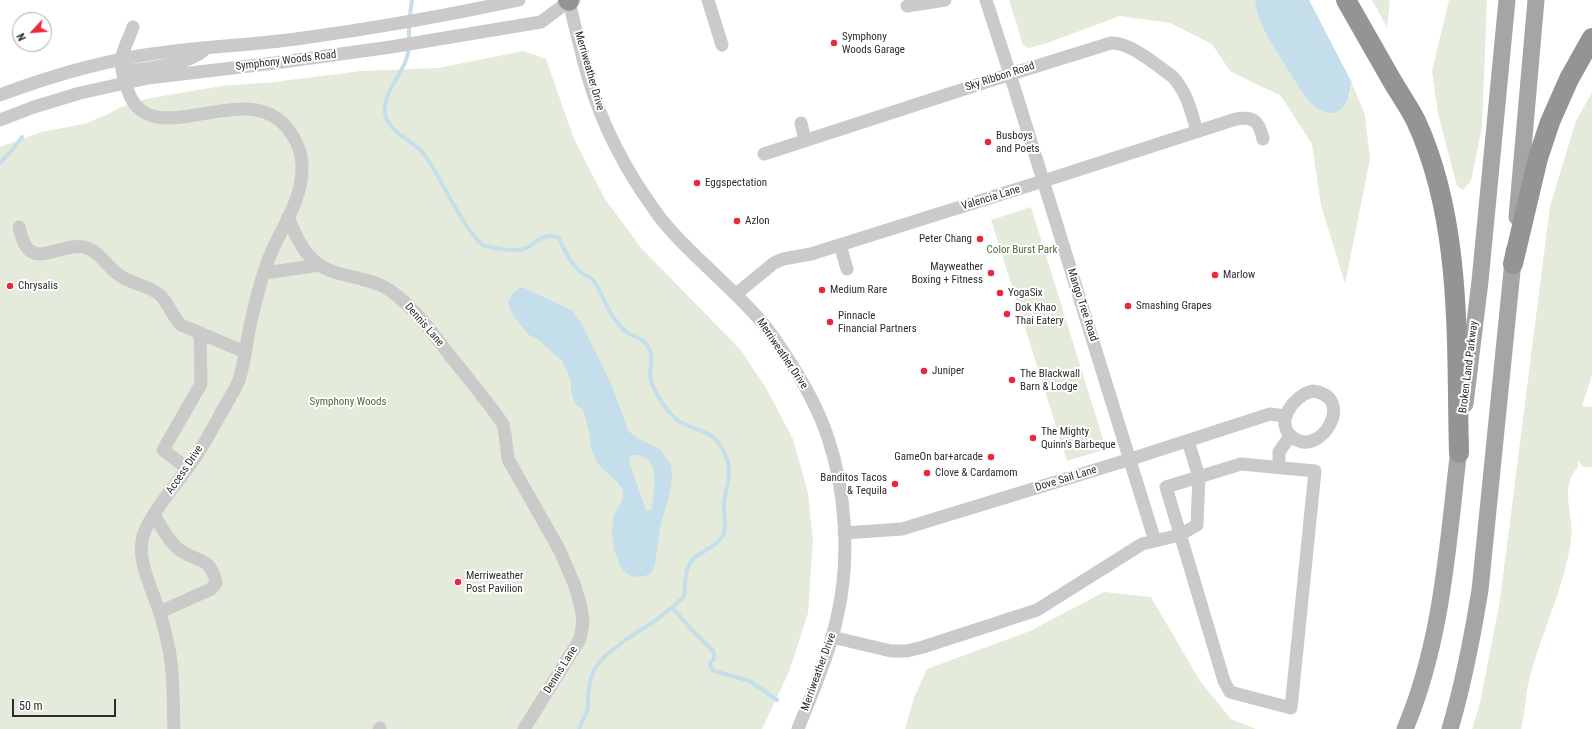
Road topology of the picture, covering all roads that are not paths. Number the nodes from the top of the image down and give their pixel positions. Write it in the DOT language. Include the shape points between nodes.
graph roads {
  1 [pos="519,0"];
  2 [pos="568,0"];
  3 [pos="708,0"];
  4 [pos="945,0"];
  5 [pos="986,0"];
  6 [pos="1346,0"];
  7 [pos="1507,0"];
  8 [pos="1536,0"];
  9 [pos="907,6"];
  10 [pos="133,27"];
  11 [pos="1592,38"];
  12 [pos="722,45"];
  13 [pos="123,71"];
  14 [pos="1010,74"];
  15 [pos="0,95"];
  16 [pos="0,120"];
  17 [pos="801,123"];
  18 [pos="1197,131"];
  19 [pos="1263,139"];
  20 [pos="805,140"];
  21 [pos="764,154"];
  22 [pos="1043,181"];
  23 [pos="288,217"];
  24 [pos="19,227"];
  25 [pos="840,245"];
  26 [pos="1513,264"];
  27 [pos="320,265"];
  28 [pos="848,269"];
  29 [pos="264,273"];
  30 [pos="736,294"];
  31 [pos="200,333"];
  32 [pos="245,352"];
  33 [pos="1285,416"];
  34 [pos="1290,436"];
  35 [pos="1188,441"];
  36 [pos="1459,453"];
  37 [pos="1131,459"];
  38 [pos="1279,467"];
  39 [pos="187,468"];
  40 [pos="1199,477"];
  41 [pos="154,515"];
  42 [pos="844,533"];
  43 [pos="1180,535"];
  44 [pos="1155,541"];
  45 [pos="160,612"];
  46 [pos="832,637"];
  47 [pos="174,729"];
  48 [pos="524,729"];
  49 [pos="798,729"];
  50 [pos="1405,729"];
  51 [pos="1450,729"];
  1 -- 13 [label="street, Symphony Woods Road" via="295,39 166,52"];
  2 -- 13 [label="street, Symphony Woods Road" via="541,22 391,47 148,78"];
  2 -- 30 [label="street, Merriweather Drive" via="595,99 604,123 631,174 656,214 686,247"];
  3 -- 12 [label="street"];
  4 -- 9 [label="street"];
  5 -- 14 [label="street, Mango Tree Road"];
  6 -- 36 [label="highway" via="1416,121 1432,163 1451,252 1456,305"];
  7 -- 36 [label="main road, Broken Land Parkway" via="1480,281"];
  8 -- 26 [label="main road"];
  10 -- 13 [label="street"];
  11 -- 26 [label="highway" via="1569,79 1550,122 1538,158"];
  13 -- 15 [label="street, Symphony Woods Road" via="64,74"];
  13 -- 16 [label="street, Symphony Woods Road" via="74,95"];
  13 -- 23 [label="street" via="130,95 138,107 153,116 174,119 226,109 245,109 257,110 282,122 295,140 302,165 301,181"];
  14 -- 18 [label="street, Sky Ribbon Road" via="1105,44 1122,44 1177,81 1186,96"];
  14 -- 20 [label="street, Sky Ribbon Road"];
  14 -- 22 [label="street, Mango Tree Road"];
  17 -- 20 [label="street"];
  18 -- 19 [label="street, Valencia Lane" via="1246,117 1254,119 1259,125"];
  18 -- 22 [label="street, Valencia Lane"];
  20 -- 21 [label="street, Sky Ribbon Road"];
  22 -- 25 [label="street, Valencia Lane"];
  22 -- 37 [label="street, Mango Tree Road"];
  23 -- 27 [label="street, Dennis Lane" via="306,253"];
  23 -- 29 [label="street, Access Drive"];
  24 -- 31 [label="street" via="24,243 33,253 51,253 69,246 88,248 119,276 150,288 158,294 181,325"];
  25 -- 28 [label="street"];
  25 -- 30 [label="street, Valencia Lane" via="774,263"];
  26 -- 51 [label="main road" via="1480,590 1463,683"];
  27 -- 29 [label="street"];
  27 -- 48 [label="street, Dennis Lane" via="378,284 394,292 427,326 503,424 508,459 560,551 581,607 583,622 580,639"];
  29 -- 32 [label="street, Access Drive" via="252,313"];
  30 -- 42 [label="street, Merriweather Drive" via="763,323 790,361 819,413 829,439 836,469"];
  31 -- 32 [label="street"];
  31 -- 39 [label="street" via="201,384 163,450"];
  32 -- 39 [label="street, Access Drive" via="239,379"];
  33 -- 34 [label="street" via="1286,430"];
  33 -- 34 [label="street" via="1299,396 1305,393 1319,392 1330,399 1333,405 1333,420 1317,439 1303,442"];
  33 -- 35 [label="street, Dove Sail Lane" via="1270,414"];
  34 -- 38 [label="street" via="1279,452"];
  35 -- 37 [label="street, Dove Sail Lane"];
  35 -- 40 [label="street"];
  36 -- 50 [label="main road, Broken Land Parkway" via="1444,586 1436,631"];
  37 -- 42 [label="street, Dove Sail Lane" via="902,529"];
  37 -- 44 [label="street, Mango Tree Road"];
  38 -- 40 [label="street" via="1241,464"];
  38 -- 43 [label="street" via="1315,471 1291,708 1230,692 1224,681"];
  39 -- 41 [label="street, Access Drive"];
  40 -- 43 [label="street" via="1197,525"];
  40 -- 43 [label="street" via="1166,487"];
  41 -- 45 [label="street, Access Drive" via="143,536 142,547 147,574"];
  41 -- 45 [label="street" via="177,547 190,556 202,559 210,566 215,574 216,583 211,589"];
  42 -- 46 [label="street, Merriweather Drive" via="843,580"];
  43 -- 44 [label="street"];
  44 -- 46 [label="street" via="1130,550 1037,610 923,647 891,651"];
  45 -- 47 [label="street, Access Drive" via="171,663"];
  46 -- 49 [label="street, Merriweather Drive"];
}
